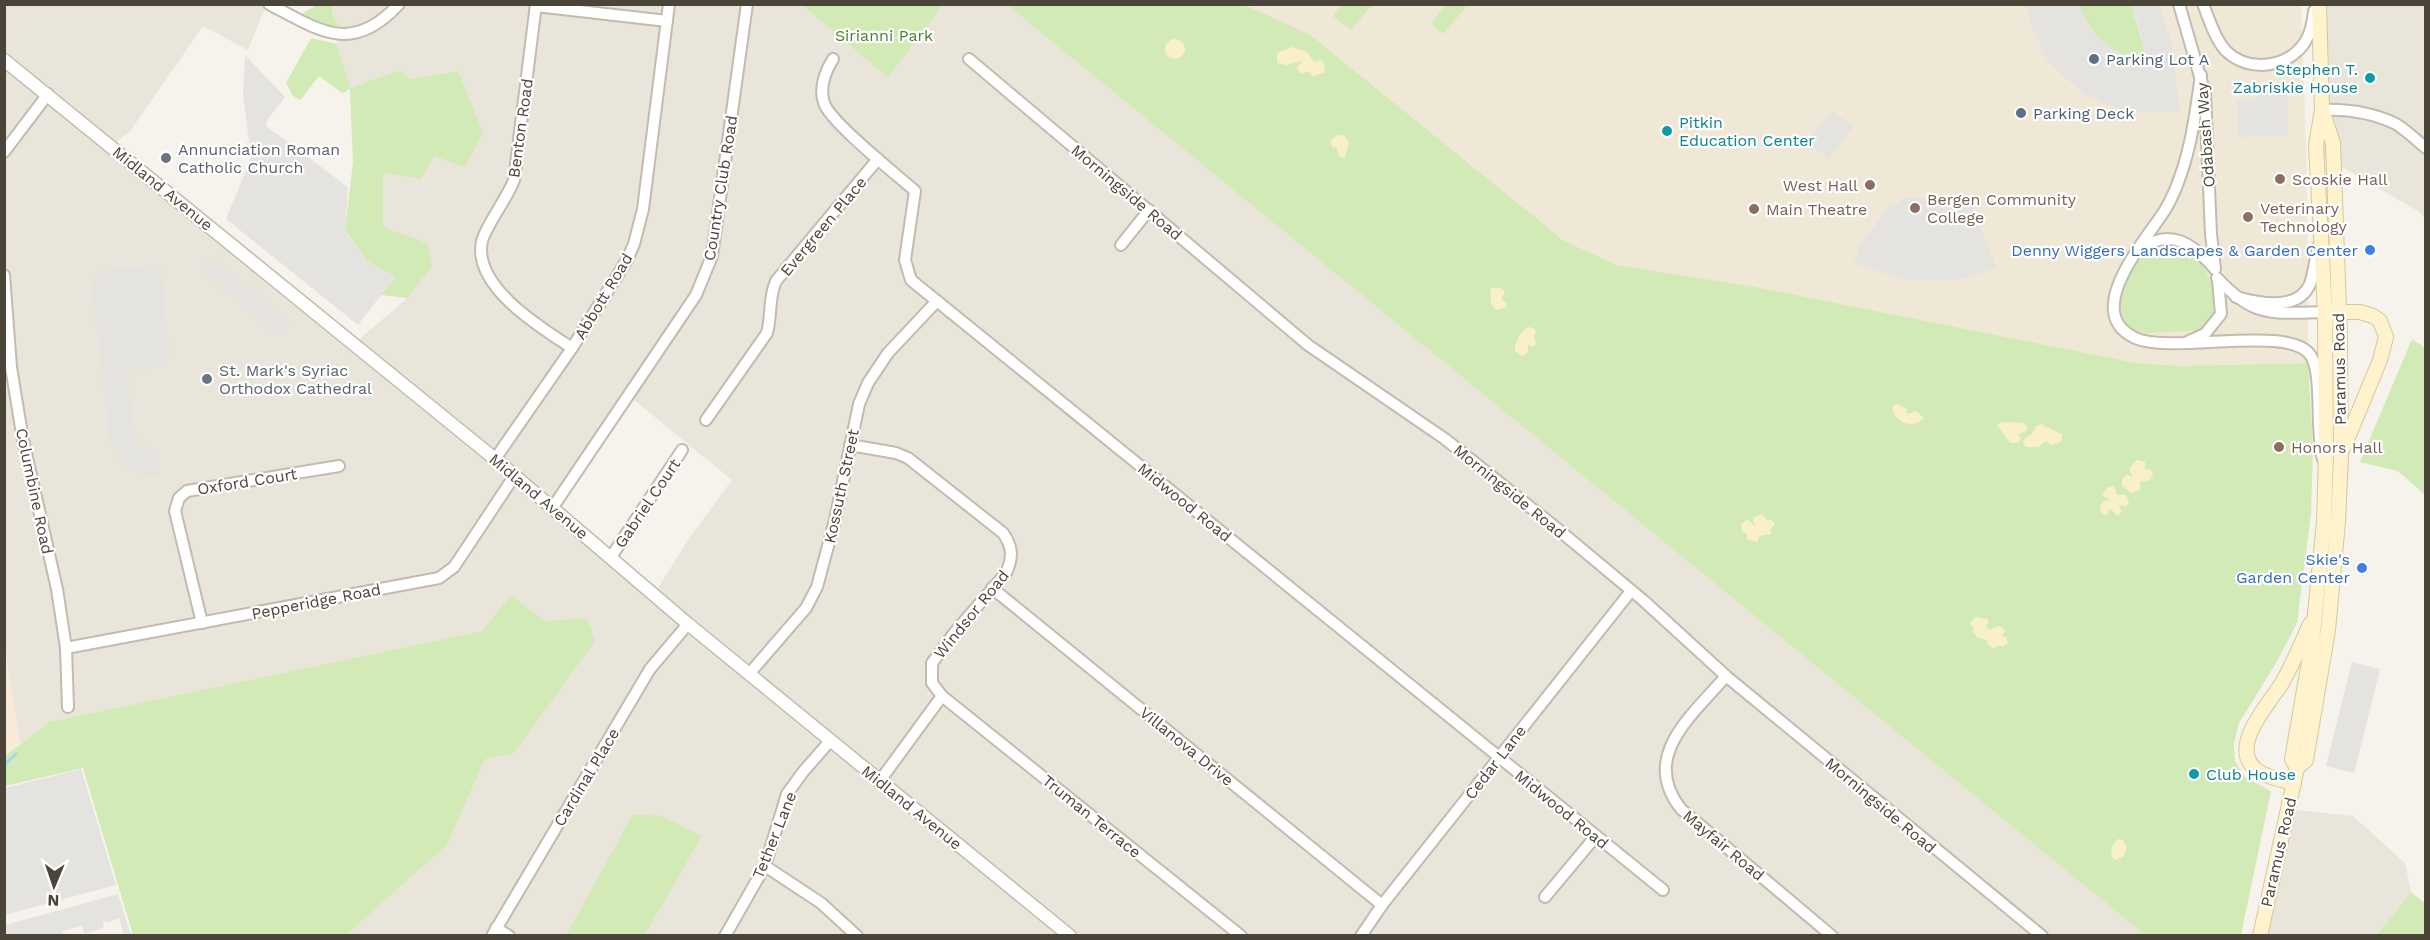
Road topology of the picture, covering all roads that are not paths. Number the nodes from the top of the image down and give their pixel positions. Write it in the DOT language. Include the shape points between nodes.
graph roads {
  1 [pos="269,4"];
  2 [pos="399,4"];
  3 [pos="669,4"];
  4 [pos="747,4"];
  5 [pos="2179,4"];
  6 [pos="2203,4"];
  7 [pos="2317,4"];
  8 [pos="536,5"];
  9 [pos="667,21"];
  10 [pos="833,58"];
  11 [pos="969,59"];
  12 [pos="4,60"];
  13 [pos="2201,75"];
  14 [pos="48,94"];
  15 [pos="2322,110"];
  16 [pos="2426,148"];
  17 [pos="4,152"];
  18 [pos="878,159"];
  19 [pos="1149,210"];
  20 [pos="2320,239"];
  21 [pos="1121,245"];
  22 [pos="2133,256"];
  23 [pos="4,274"];
  24 [pos="2216,274"];
  25 [pos="2236,297"];
  26 [pos="937,301"];
  27 [pos="2332,312"];
  28 [pos="2186,342"];
  29 [pos="572,348"];
  30 [pos="706,420"];
  31 [pos="850,444"];
  32 [pos="682,450"];
  33 [pos="2341,456"];
  34 [pos="495,459"];
  35 [pos="339,466"];
  36 [pos="2326,469"];
  37 [pos="514,475"];
  38 [pos="553,507"];
  39 [pos="611,557"];
  40 [pos="992,588"];
  41 [pos="1631,591"];
  42 [pos="2316,610"];
  43 [pos="202,623"];
  44 [pos="688,624"];
  45 [pos="66,648"];
  46 [pos="749,674"];
  47 [pos="1726,676"];
  48 [pos="942,696"];
  49 [pos="68,707"];
  50 [pos="830,741"];
  51 [pos="1498,757"];
  52 [pos="2297,768"];
  53 [pos="879,782"];
  54 [pos="2294,783"];
  55 [pos="1596,836"];
  56 [pos="765,866"];
  57 [pos="1663,890"];
  58 [pos="1545,897"];
  59 [pos="1382,905"];
  60 [pos="494,932"];
  61 [pos="509,936"];
  62 [pos="725,936"];
  63 [pos="857,936"];
  64 [pos="1070,936"];
  65 [pos="1241,936"];
  66 [pos="1361,936"];
  67 [pos="1832,936"];
  68 [pos="2042,936"];
  69 [pos="2260,936"];
  1 -- 2 [label="street" via="338,35 372,27"];
  3 -- 9 [label="street, Abbott Road"];
  4 -- 38 [label="street, Country Club Road" via="712,256 705,278"];
  5 -- 13 [label="street, Odabash Way"];
  6 -- 7 [label="street" via="2226,51 2244,62 2261,66 2292,56 2305,42"];
  7 -- 15 [label="main road, Paramus Road"];
  8 -- 9 [label="street"];
  8 -- 29 [label="street, Benton Road" via="514,180 483,239 482,254 491,278 514,307"];
  9 -- 29 [label="street, Abbott Road" via="639,227 627,260"];
  10 -- 18 [label="street, Midwood Road" via="823,84 825,105"];
  11 -- 19 [label="street, Morningside Road"];
  12 -- 14 [label="street, Midland Avenue"];
  13 -- 22 [label="street" via="2181,175 2164,212"];
  13 -- 24 [label="street, Odabash Way"];
  14 -- 17 [label="street"];
  14 -- 34 [label="street, Midland Avenue"];
  15 -- 16 [label="street" via="2357,111 2398,125"];
  15 -- 20 [label="main road, Paramus Road" via="2316,145"];
  15 -- 27 [label="main road, Paramus Road" via="2333,143"];
  18 -- 26 [label="street, Midwood Road" via="915,191 906,260 911,280"];
  18 -- 30 [label="street, Evergreen Place" via="776,281 769,302 767,333"];
  19 -- 21 [label="street"];
  19 -- 41 [label="street, Morningside Road" via="1308,345 1445,439"];
  20 -- 25 [label="street" via="2310,284 2300,297 2266,304"];
  20 -- 27 [label="main road, Paramus Road"];
  22 -- 24 [label="street" via="2147,244 2179,239 2193,246"];
  22 -- 28 [label="street" via="2115,293 2117,321 2133,337 2154,344"];
  23 -- 45 [label="street, Columbine Road" via="11,367 23,440 57,589"];
  24 -- 25 [label="street"];
  24 -- 28 [label="street" via="2221,314 2205,334"];
  25 -- 27 [label="street" via="2267,312"];
  26 -- 31 [label="street, Kossuth Street" via="872,375 859,404"];
  26 -- 51 [label="street, Midwood Road"];
  27 -- 33 [label="main road, Paramus Road"];
  27 -- 33 [label="main road" via="2373,316 2380,321 2386,337"];
  27 -- 36 [label="main road, Paramus Road"];
  28 -- 36 [label="street" via="2277,340 2300,346 2311,355 2316,368 2319,446"];
  29 -- 34 [label="street, Abbott Road"];
  31 -- 40 [label="street, Windsor Road" via="908,458 1003,533 1011,548 1010,565"];
  31 -- 46 [label="street, Kossuth Street" via="817,587 806,608"];
  32 -- 39 [label="street, Gabriel Court"];
  33 -- 52 [label="main road, Paramus Road" via="2328,630 2306,760"];
  34 -- 37 [label="street, Midland Avenue"];
  35 -- 43 [label="street, Oxford Court" via="187,491 179,498 175,511"];
  36 -- 42 [label="main road, Paramus Road"];
  37 -- 38 [label="street, Midland Avenue"];
  37 -- 43 [label="street, Pepperidge Road" via="454,567 439,578"];
  38 -- 39 [label="street, Midland Avenue"];
  39 -- 44 [label="street, Midland Avenue"];
  40 -- 48 [label="street, Windsor Road" via="932,663 932,683"];
  40 -- 59 [label="street, Villanova Drive"];
  41 -- 47 [label="street, Morningside Road"];
  41 -- 51 [label="street, Cedar Lane"];
  42 -- 52 [label="main road, Paramus Road" via="2292,759"];
  42 -- 54 [label="main road" via="2297,655 2247,740 2247,751 2257,770"];
  43 -- 45 [label="street, Pepperidge Road"];
  44 -- 46 [label="street, Midland Avenue"];
  44 -- 60 [label="street, Cardinal Place" via="650,669"];
  45 -- 49 [label="street, Columbine Road"];
  46 -- 50 [label="street, Midland Avenue"];
  47 -- 67 [label="street, Mayfair Road" via="1671,743 1665,766 1668,789 1681,809"];
  47 -- 68 [label="street, Morningside Road"];
  48 -- 53 [label="street"];
  48 -- 65 [label="street, Truman Terrace"];
  50 -- 53 [label="street, Midland Avenue"];
  50 -- 56 [label="street, Tether Lane" via="787,794"];
  51 -- 55 [label="street, Midwood Road"];
  51 -- 59 [label="street, Cedar Lane"];
  52 -- 54 [label="main road, Paramus Road"];
  53 -- 64 [label="street, Midland Avenue"];
  54 -- 69 [label="main road, Paramus Road"];
  55 -- 57 [label="street, Midwood Road"];
  55 -- 58 [label="street"];
  56 -- 62 [label="street, Tether Lane"];
  56 -- 63 [label="street" via="821,903"];
  59 -- 66 [label="street, Cedar Lane"];
  60 -- 61 [label="street"];
}
